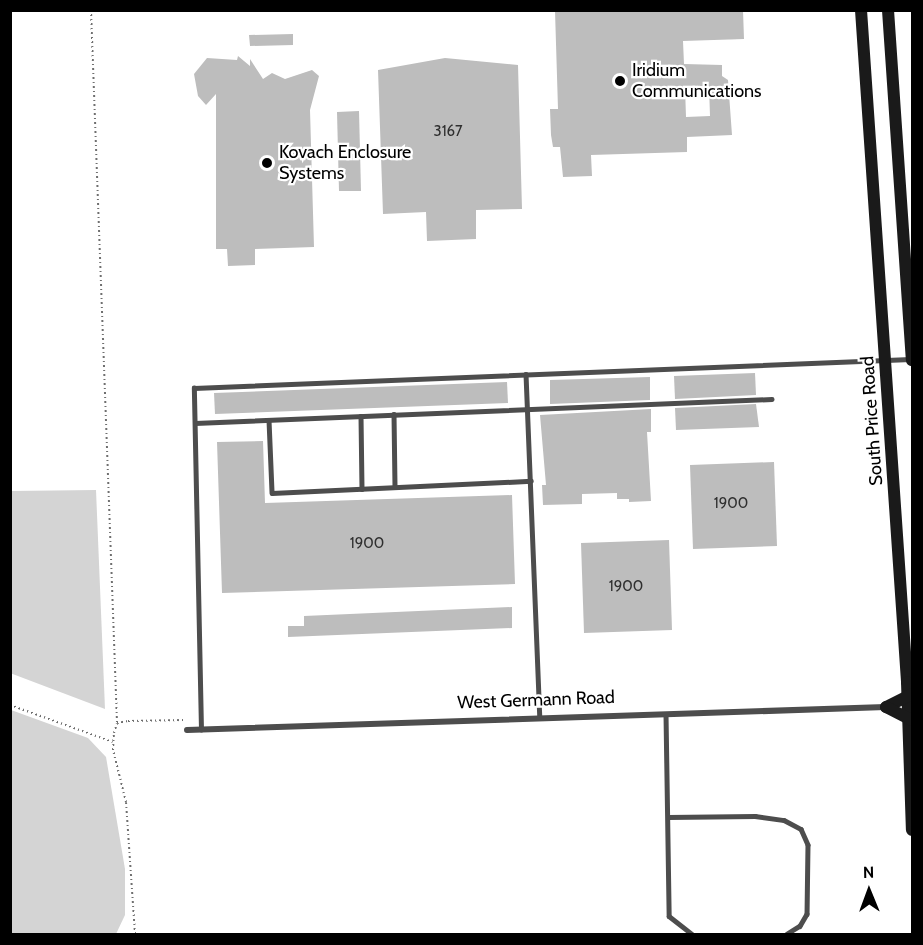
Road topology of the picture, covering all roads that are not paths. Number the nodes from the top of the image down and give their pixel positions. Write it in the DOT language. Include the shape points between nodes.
graph roads {
  1 [pos="861,10"];
  2 [pos="888,10"];
  3 [pos="912,359"];
  4 [pos="886,360"];
  5 [pos="526,374"];
  6 [pos="772,399"];
  7 [pos="528,409"];
  8 [pos="394,414"];
  9 [pos="360,416"];
  10 [pos="269,420"];
  11 [pos="195,423"];
  12 [pos="531,481"];
  13 [pos="395,487"];
  14 [pos="362,489"];
  15 [pos="910,694"];
  16 [pos="886,707"];
  17 [pos="666,714"];
  18 [pos="540,718"];
  19 [pos="911,720"];
  20 [pos="194,730"];
  21 [pos="668,817"];
  22 [pos="912,830"];
  23 [pos="692,934"];
  24 [pos="788,934"];
  1 -- 4 [label="main road, South Price Road"];
  2 -- 3 [label="main road"];
  3 -- 4 [label="lane"];
  4 -- 5 [label="lane"];
  4 -- 15 [label="main road, South Price Road"];
  5 -- 7 [label="lane"];
  5 -- 11 [label="lane" via="194,388"];
  6 -- 7 [label="lane"];
  7 -- 8 [label="lane"];
  7 -- 12 [label="lane"];
  8 -- 9 [label="lane"];
  8 -- 13 [label="lane"];
  9 -- 10 [label="lane"];
  9 -- 14 [label="lane"];
  10 -- 11 [label="lane"];
  10 -- 14 [label="lane" via="272,493"];
  11 -- 20 [label="lane"];
  12 -- 13 [label="lane"];
  12 -- 18 [label="lane"];
  13 -- 14 [label="lane"];
  15 -- 16 [label="main road, West Germann Road"];
  15 -- 19 [label="main road, South Price Road"];
  16 -- 17 [label="street, West Germann Road"];
  16 -- 19 [label="main road"];
  17 -- 18 [label="street, West Germann Road"];
  17 -- 21 [label="lane"];
  18 -- 20 [label="street, West Germann Road"];
  19 -- 22 [label="main road, South Price Road"];
  21 -- 23 [label="lane" via="669,916"];
  21 -- 24 [label="lane" via="755,816 784,820 801,830 808,845 807,914 800,927"];
}
